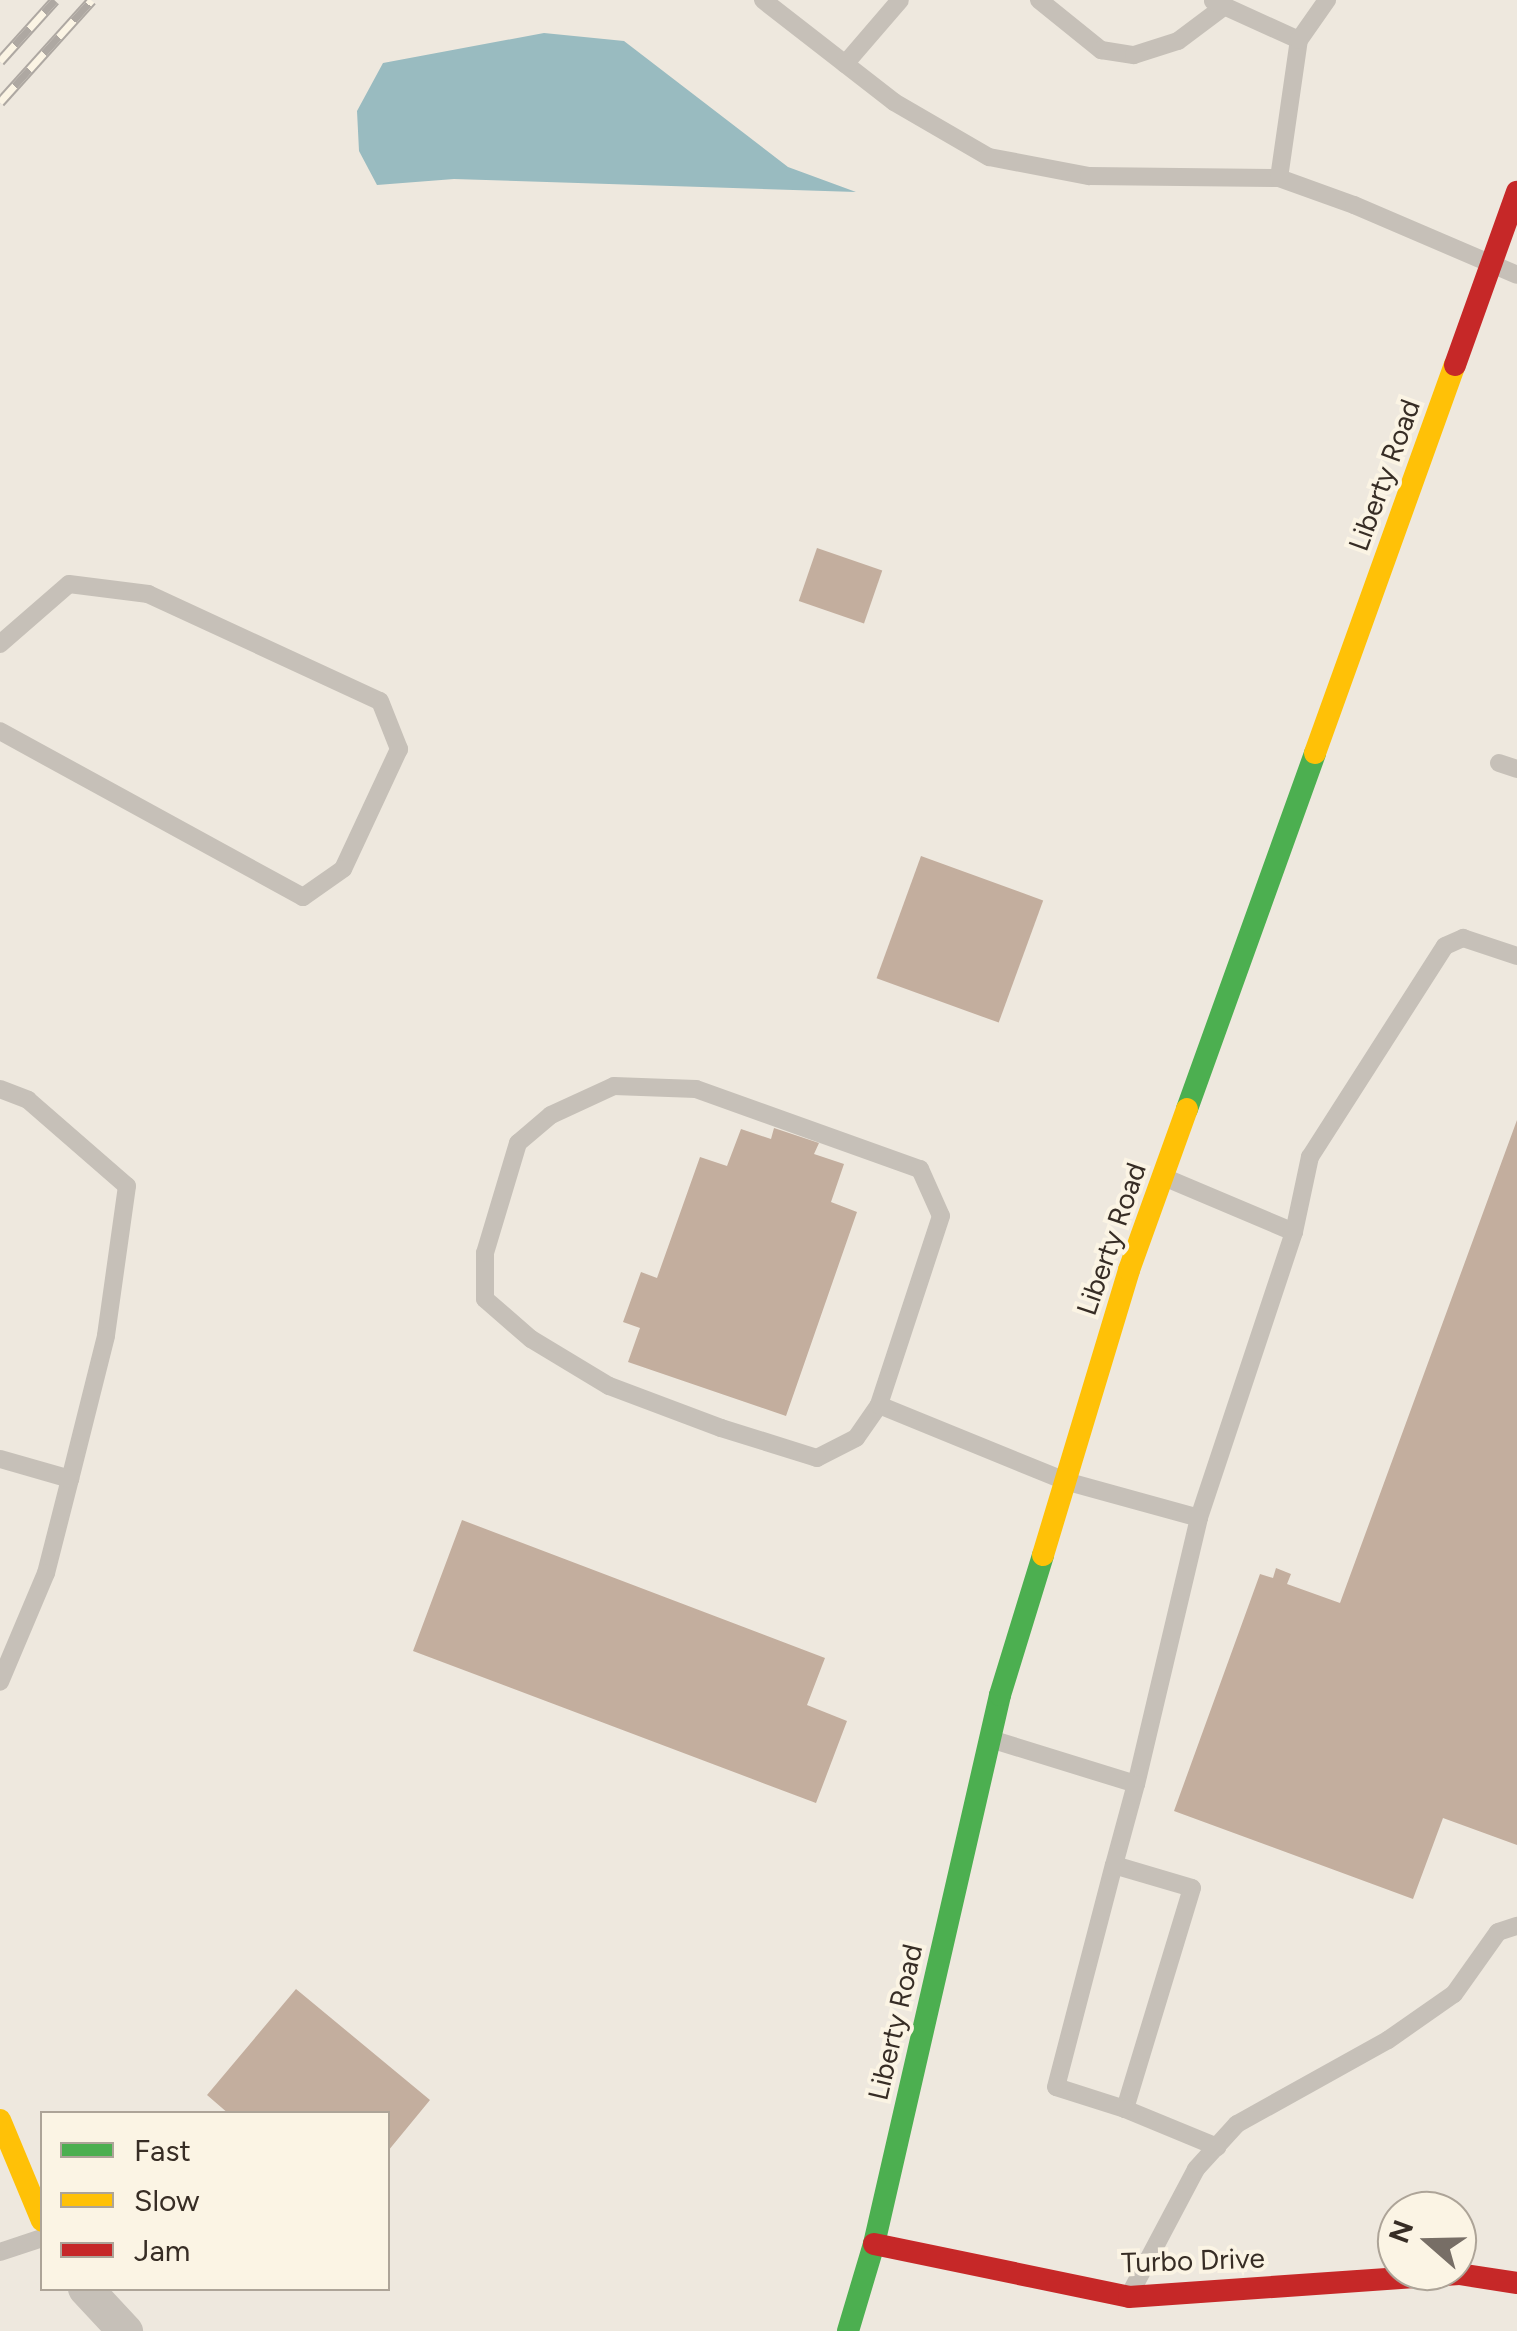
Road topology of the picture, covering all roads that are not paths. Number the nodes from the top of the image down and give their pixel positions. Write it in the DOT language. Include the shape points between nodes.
graph roads {
  1 [pos="763,0"];
  2 [pos="900,0"];
  3 [pos="1039,0"];
  4 [pos="1327,0"];
  5 [pos="1217,4"];
  6 [pos="1299,40"];
  7 [pos="845,64"];
  8 [pos="1279,178"];
  9 [pos="1517,192"];
  10 [pos="1491,266"];
  11 [pos="1517,275"];
  12 [pos="0,644"];
  13 [pos="0,731"];
  14 [pos="1517,956"];
  15 [pos="0,1088"];
  16 [pos="1163,1178"];
  17 [pos="1294,1232"];
  18 [pos="879,1405"];
  19 [pos="0,1460"];
  20 [pos="70,1479"];
  21 [pos="1065,1481"];
  22 [pos="1199,1518"];
  23 [pos="0,1682"];
  24 [pos="990,1739"];
  25 [pos="1136,1784"];
  26 [pos="1114,1866"];
  27 [pos="1517,1926"];
  28 [pos="1125,2109"];
  29 [pos="0,2120"];
  30 [pos="1217,2147"];
  31 [pos="40,2216"];
  32 [pos="40,2239"];
  33 [pos="874,2244"];
  34 [pos="0,2252"];
  35 [pos="1517,2283"];
  36 [pos="88,2291"];
  37 [pos="1129,2297"];
  38 [pos="125,2331"];
  39 [pos="848,2331"];
  1 -- 7 [label="lane"];
  2 -- 7 [label="lane"];
  3 -- 5 [label="lane" via="1101,50 1134,54 1178,41"];
  4 -- 6 [label="lane"];
  5 -- 6 [label="lane"];
  6 -- 8 [label="lane"];
  7 -- 8 [label="lane" via="894,102 988,157 1088,176"];
  8 -- 10 [label="lane"];
  9 -- 10 [label="street, Liberty Road"];
  10 -- 11 [label="lane"];
  10 -- 16 [label="street, Liberty Road"];
  12 -- 13 [label="lane" via="69,584 148,594 380,701 399,749 343,868 303,897"];
  14 -- 17 [label="lane" via="1463,938 1445,946 1310,1157"];
  15 -- 20 [label="lane" via="28,1100 126,1186 106,1336"];
  16 -- 17 [label="lane"];
  16 -- 21 [label="street, Liberty Road"];
  17 -- 22 [label="lane"];
  18 -- 18 [label="lane" via="940,1216 920,1169 696,1090 614,1086 550,1115 518,1142 486,1253 485,1299 531,1338 609,1386 817,1458 856,1438"];
  18 -- 21 [label="lane"];
  19 -- 20 [label="lane"];
  20 -- 23 [label="lane" via="46,1573"];
  21 -- 22 [label="lane"];
  21 -- 24 [label="street, Liberty Road"];
  22 -- 25 [label="lane"];
  24 -- 25 [label="lane"];
  24 -- 33 [label="street, Liberty Road"];
  25 -- 26 [label="lane"];
  26 -- 28 [label="lane" via="1056,2086"];
  26 -- 28 [label="lane" via="1192,1888"];
  27 -- 30 [label="lane" via="1498,1932 1454,1994 1388,2040 1238,2124"];
  28 -- 30 [label="lane"];
  29 -- 31 [label="street"];
  30 -- 37 [label="lane" via="1196,2169"];
  32 -- 34 [label="lane"];
  33 -- 37 [label="street, Turbo Drive"];
  33 -- 39 [label="street, Liberty Road"];
  35 -- 37 [label="street, Turbo Drive" via="1459,2274"];
  36 -- 38 [label="street"];
}
